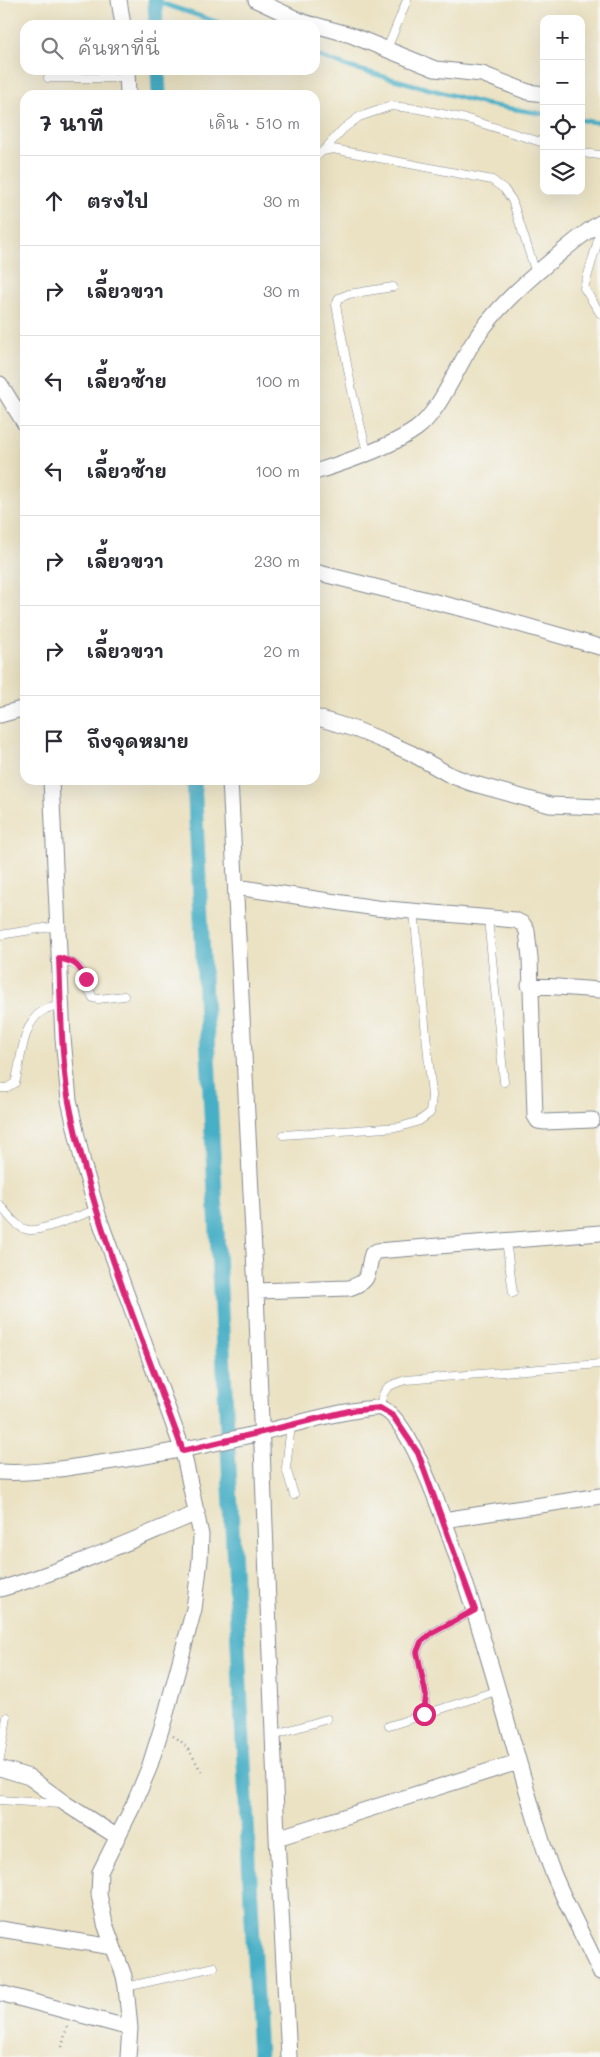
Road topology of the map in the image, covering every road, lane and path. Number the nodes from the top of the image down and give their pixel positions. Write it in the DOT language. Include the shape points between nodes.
graph roads {
  1 [pos="119,0"];
  2 [pos="256,0"];
  3 [pos="407,0"];
  4 [pos="122,20"];
  5 [pos="299,20"];
  6 [pos="320,27"];
  7 [pos="387,49"];
  8 [pos="107,75"];
  9 [pos="127,75"];
  10 [pos="48,78"];
  11 [pos="128,90"];
  12 [pos="540,94"];
  13 [pos="540,142"];
  14 [pos="323,151"];
  15 [pos="320,153"];
  16 [pos="585,153"];
  17 [pos="600,155"];
  18 [pos="600,222"];
  19 [pos="600,227"];
  20 [pos="536,273"];
  21 [pos="393,287"];
  22 [pos="600,313"];
  23 [pos="0,384"];
  24 [pos="20,416"];
  25 [pos="367,452"];
  26 [pos="320,470"];
  27 [pos="320,573"];
  28 [pos="600,647"];
  29 [pos="20,709"];
  30 [pos="0,715"];
  31 [pos="320,719"];
  32 [pos="51,785"];
  33 [pos="230,785"];
  34 [pos="600,806"];
  35 [pos="236,887"];
  36 [pos="414,911"];
  37 [pos="488,918"];
  38 [pos="57,926"];
  39 [pos="0,935"];
  40 [pos="59,958"];
  41 [pos="529,985"];
  42 [pos="600,990"];
  43 [pos="124,996"];
  44 [pos="61,1006"];
  45 [pos="504,1082"];
  46 [pos="0,1088"];
  47 [pos="592,1120"];
  48 [pos="283,1135"];
  49 [pos="0,1205"];
  50 [pos="96,1210"];
  51 [pos="600,1233"];
  52 [pos="506,1240"];
  53 [pos="256,1291"];
  54 [pos="513,1292"];
  55 [pos="600,1364"];
  56 [pos="380,1408"];
  57 [pos="291,1426"];
  58 [pos="261,1433"];
  59 [pos="183,1451"];
  60 [pos="0,1472"];
  61 [pos="294,1495"];
  62 [pos="600,1496"];
  63 [pos="198,1513"];
  64 [pos="443,1520"];
  65 [pos="0,1589"];
  66 [pos="475,1610"];
  67 [pos="499,1690"];
  68 [pos="424,1714"];
  69 [pos="7,1717"];
  70 [pos="327,1719"];
  71 [pos="389,1726"];
  72 [pos="162,1729"];
  73 [pos="273,1735"];
  74 [pos="0,1758"];
  75 [pos="518,1762"];
  76 [pos="0,1768"];
  77 [pos="202,1773"];
  78 [pos="0,1800"];
  79 [pos="66,1804"];
  80 [pos="116,1836"];
  81 [pos="276,1838"];
  82 [pos="0,1929"];
  83 [pos="113,1947"];
  84 [pos="214,1967"];
  85 [pos="600,1972"];
  86 [pos="126,1987"];
  87 [pos="0,1993"];
  88 [pos="70,2012"];
  89 [pos="130,2028"];
  90 [pos="62,2047"];
  91 [pos="128,2057"];
  92 [pos="289,2057"];
  1 -- 4 [label="street"];
  2 -- 5 [label="street"];
  3 -- 7 [label="lane"];
  6 -- 7 [label="street"];
  7 -- 12 [label="street" via="435,69 482,74"];
  8 -- 10 [label="lane"];
  9 -- 11 [label="street"];
  13 -- 14 [label="lane" via="471,120 391,106 359,117"];
  14 -- 15 [label="lane"];
  14 -- 20 [label="lane" via="333,149 492,180 512,200"];
  16 -- 17 [label="lane"];
  18 -- 20 [label="street"];
  19 -- 22 [label="lane" via="584,288"];
  20 -- 25 [label="street" via="497,310 472,343 434,410 417,429"];
  21 -- 25 [label="lane" via="349,294 339,298 336,305"];
  23 -- 24 [label="street"];
  25 -- 26 [label="street"];
  27 -- 28 [label="street"];
  29 -- 30 [label="street"];
  31 -- 34 [label="street" via="384,741 471,783 550,805"];
  32 -- 38 [label="street"];
  33 -- 35 [label="street"];
  35 -- 36 [label="street"];
  35 -- 53 [label="street"];
  36 -- 37 [label="street"];
  36 -- 48 [label="lane" via="432,1096 430,1113 419,1121 400,1127"];
  37 -- 41 [label="street" via="515,920 523,924 527,931 530,958"];
  37 -- 45 [label="lane"];
  38 -- 39 [label="lane"];
  38 -- 40 [label="street"];
  40 -- 43 [label="lane" via="80,967 93,998"];
  40 -- 44 [label="street"];
  41 -- 42 [label="street"];
  41 -- 47 [label="street" via="535,1116 538,1121 546,1122"];
  44 -- 46 [label="lane" via="45,1010 35,1018 29,1027 15,1083"];
  44 -- 50 [label="street" via="69,1100"];
  49 -- 50 [label="lane" via="19,1226 29,1230"];
  50 -- 59 [label="street"];
  51 -- 52 [label="street"];
  52 -- 53 [label="street" via="377,1251 372,1254 366,1280 349,1288"];
  52 -- 54 [label="lane"];
  53 -- 58 [label="street"];
  55 -- 56 [label="lane" via="406,1380 385,1388"];
  56 -- 57 [label="street" via="349,1411"];
  56 -- 64 [label="street" via="393,1416 418,1453"];
  57 -- 58 [label="street"];
  57 -- 61 [label="lane" via="286,1468"];
  58 -- 59 [label="street"];
  58 -- 73 [label="street"];
  59 -- 60 [label="street" via="36,1473"];
  59 -- 63 [label="street"];
  62 -- 64 [label="street"];
  63 -- 65 [label="street" via="64,1568"];
  63 -- 72 [label="street" via="201,1534 194,1610"];
  64 -- 66 [label="street"];
  66 -- 67 [label="street"];
  66 -- 68 [label="lane" via="421,1642 417,1652 426,1695"];
  67 -- 68 [label="lane"];
  67 -- 75 [label="street"];
  68 -- 71 [label="lane"];
  69 -- 74 [label="lane"];
  70 -- 73 [label="lane"];
  72 -- 77 [label="path" via="180,1740"];
  72 -- 80 [label="street" via="134,1804"];
  73 -- 81 [label="street"];
  75 -- 81 [label="street"];
  75 -- 85 [label="street" via="551,1868"];
  76 -- 79 [label="street" via="29,1777"];
  78 -- 79 [label="lane"];
  79 -- 80 [label="street"];
  80 -- 83 [label="street" via="100,1872 99,1894"];
  81 -- 92 [label="street"];
  82 -- 83 [label="street"];
  83 -- 86 [label="street"];
  84 -- 86 [label="lane"];
  86 -- 89 [label="street"];
  87 -- 88 [label="street"];
  88 -- 89 [label="street"];
  88 -- 90 [label="path"];
  89 -- 91 [label="street"];
}
